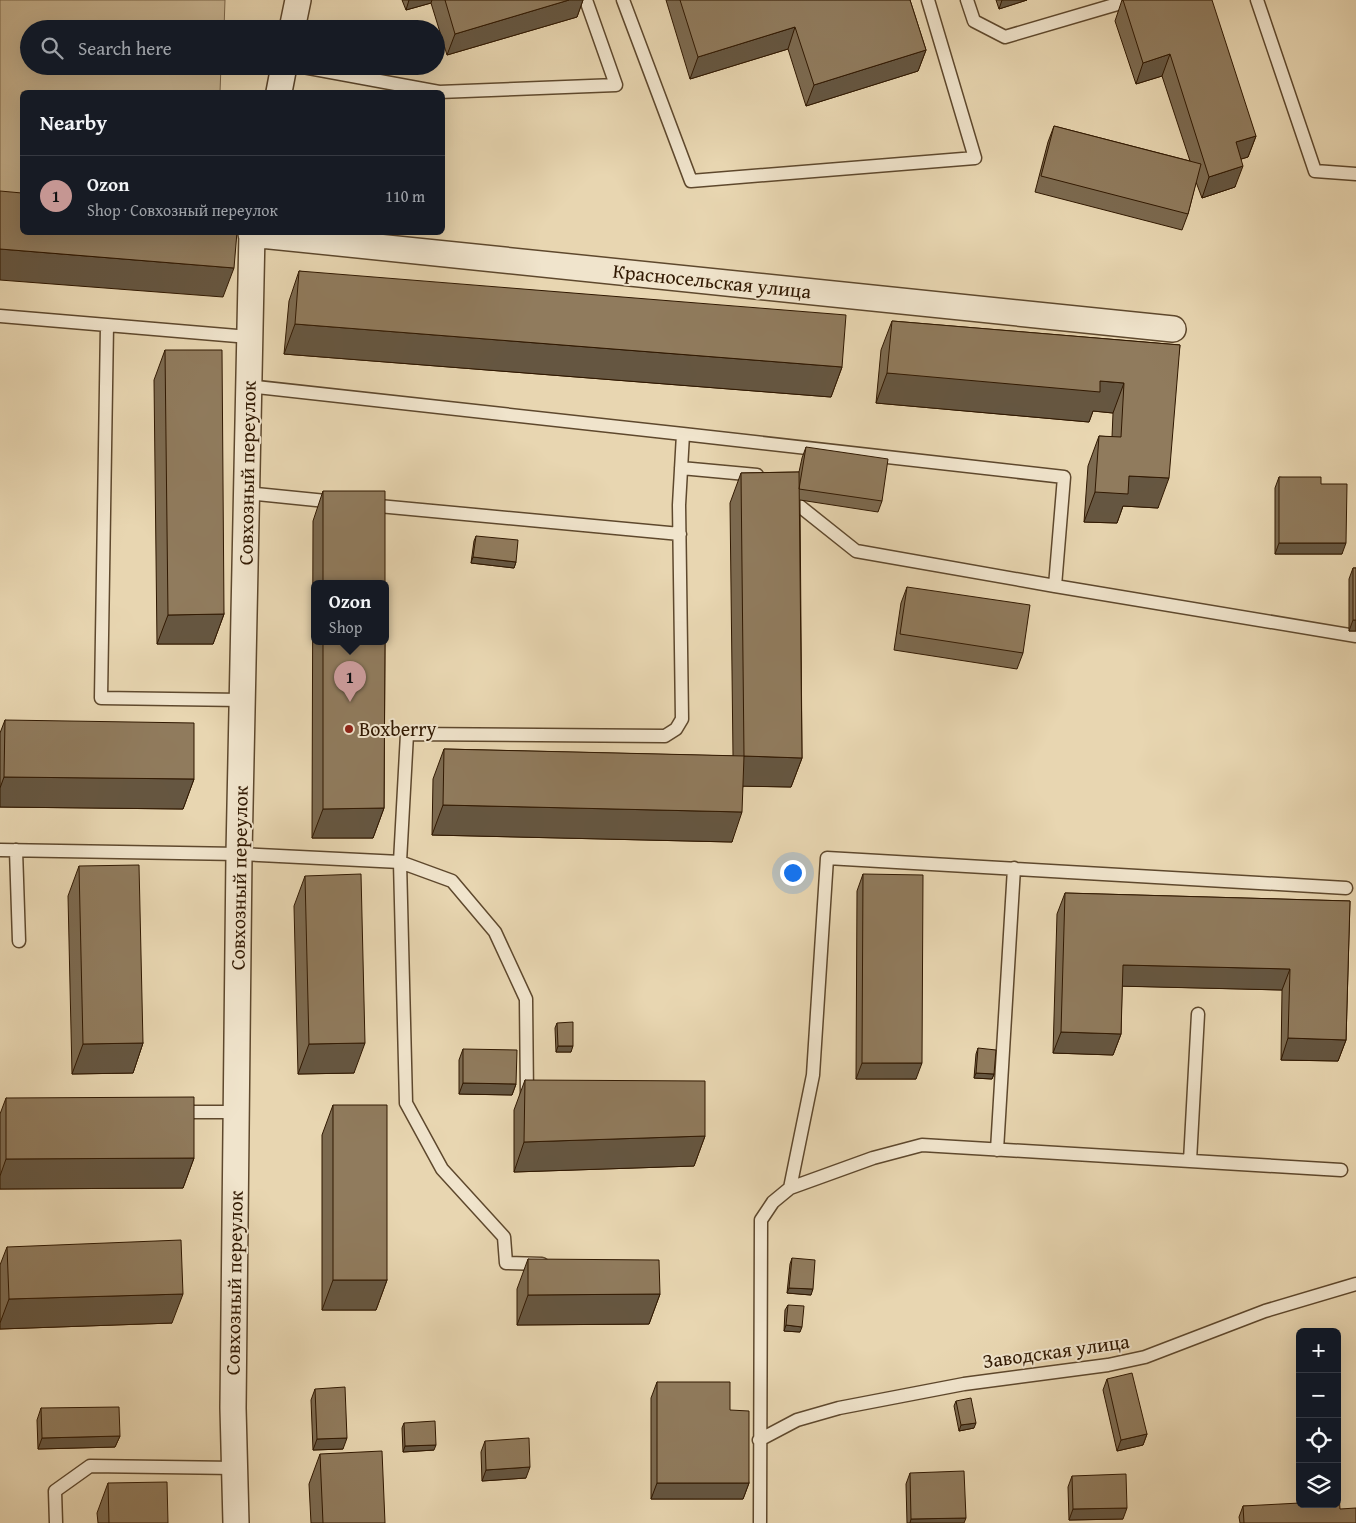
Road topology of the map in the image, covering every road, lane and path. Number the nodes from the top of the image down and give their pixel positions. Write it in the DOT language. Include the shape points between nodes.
graph roads {
  1 [pos="298,0"];
  2 [pos="586,0"];
  3 [pos="623,0"];
  4 [pos="928,0"];
  5 [pos="967,0"];
  6 [pos="1131,0"];
  7 [pos="1256,0"];
  8 [pos="294,20"];
  9 [pos="282,75"];
  10 [pos="347,75"];
  11 [pos="279,90"];
  12 [pos="428,90"];
  13 [pos="445,92"];
  14 [pos="1356,174"];
  15 [pos="252,235"];
  16 [pos="271,235"];
  17 [pos="0,316"];
  18 [pos="107,325"];
  19 [pos="1173,329"];
  20 [pos="249,338"];
  21 [pos="248,386"];
  22 [pos="682,434"];
  23 [pos="681,468"];
  24 [pos="246,493"];
  25 [pos="680,534"];
  26 [pos="1055,586"];
  27 [pos="1356,636"];
  28 [pos="242,700"];
  29 [pos="0,850"];
  30 [pos="16,850"];
  31 [pos="239,854"];
  32 [pos="400,862"];
  33 [pos="1014,868"];
  34 [pos="1346,888"];
  35 [pos="18,940"];
  36 [pos="1198,1014"];
  37 [pos="537,1100"];
  38 [pos="167,1112"];
  39 [pos="236,1112"];
  40 [pos="997,1150"];
  41 [pos="1190,1161"];
  42 [pos="1341,1170"];
  43 [pos="790,1188"];
  44 [pos="556,1264"];
  45 [pos="1356,1284"];
  46 [pos="759,1440"];
  47 [pos="235,1468"];
  48 [pos="56,1523"];
  49 [pos="236,1523"];
  50 [pos="760,1523"];
  1 -- 8 [label="street"];
  2 -- 13 [label="lane" via="616,85"];
  3 -- 4 [label="lane" via="691,181 975,158"];
  5 -- 6 [label="lane" via="974,21 1005,38"];
  7 -- 14 [label="lane" via="1315,171"];
  9 -- 11 [label="street"];
  10 -- 12 [label="lane"];
  15 -- 20 [label="street, Совхозный переулок"];
  16 -- 19 [label="street, Красносельская улица"];
  17 -- 18 [label="lane"];
  18 -- 20 [label="lane"];
  18 -- 28 [label="lane" via="102,698"];
  20 -- 21 [label="street, Совхозный переулок"];
  21 -- 22 [label="lane"];
  21 -- 24 [label="street, Совхозный переулок"];
  22 -- 23 [label="lane"];
  22 -- 26 [label="lane" via="1064,477"];
  23 -- 25 [label="lane"];
  23 -- 26 [label="lane" via="760,475 856,551"];
  24 -- 25 [label="lane"];
  24 -- 28 [label="street, Совхозный переулок"];
  25 -- 32 [label="lane" via="684,707 676,729 665,736 407,734"];
  26 -- 27 [label="lane"];
  28 -- 31 [label="street, Совхозный переулок"];
  29 -- 30 [label="lane"];
  30 -- 31 [label="lane"];
  30 -- 35 [label="lane"];
  31 -- 32 [label="lane"];
  31 -- 39 [label="street, Совхозный переулок"];
  32 -- 37 [label="lane" via="452,881 494,932 526,999 527,1100"];
  32 -- 44 [label="lane" via="406,1103 442,1170 504,1237 506,1263"];
  33 -- 34 [label="lane"];
  33 -- 40 [label="lane"];
  33 -- 43 [label="lane" via="826,858 813,1075"];
  36 -- 41 [label="lane"];
  38 -- 39 [label="lane"];
  39 -- 47 [label="street, Совхозный переулок"];
  40 -- 41 [label="lane"];
  40 -- 43 [label="lane" via="922,1145 873,1158"];
  41 -- 42 [label="lane"];
  43 -- 46 [label="lane" via="773,1202 761,1220"];
  45 -- 46 [label="lane, Заводская улица" via="1264,1311 1145,1357 964,1384 839,1408 797,1420"];
  46 -- 50 [label="lane"];
  47 -- 48 [label="lane" via="90,1466 55,1491"];
  47 -- 49 [label="street, Совхозный переулок"];
}
